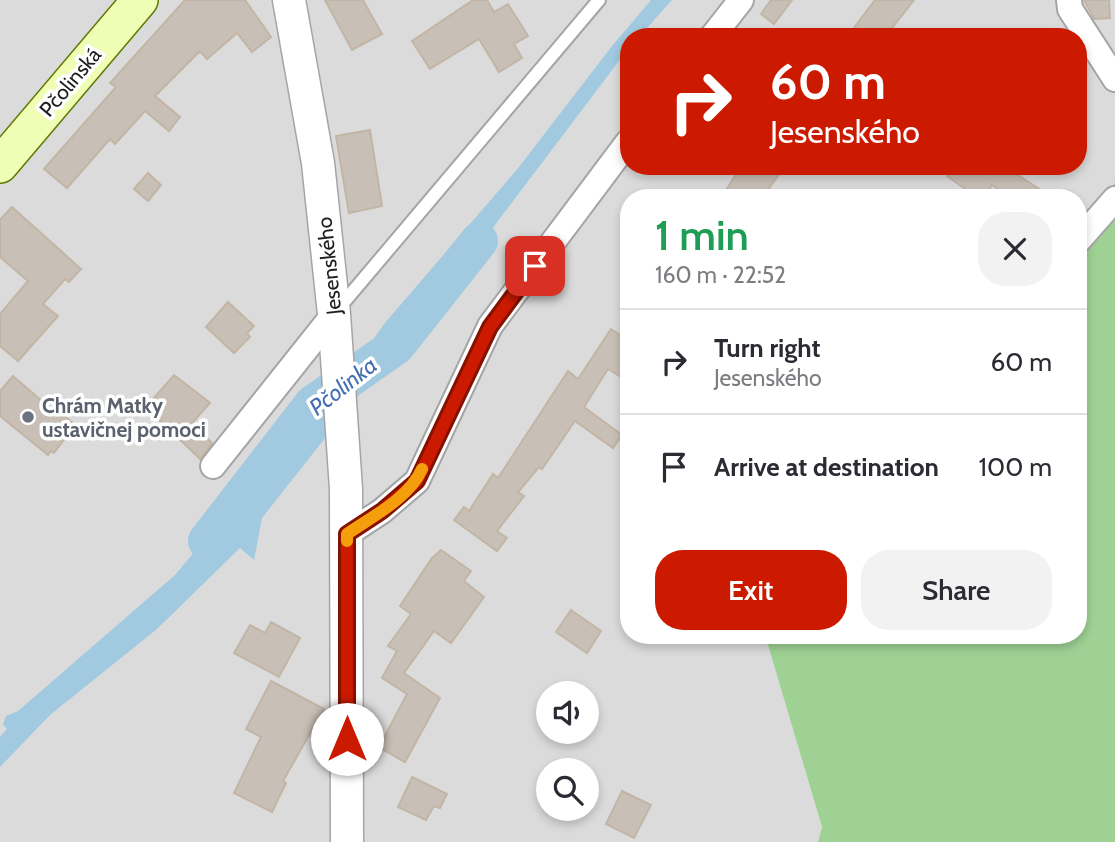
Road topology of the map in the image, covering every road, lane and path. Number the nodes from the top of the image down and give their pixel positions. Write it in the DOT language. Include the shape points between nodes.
graph roads {
  1 [pos="140,0"];
  2 [pos="289,0"];
  3 [pos="599,0"];
  4 [pos="741,0"];
  5 [pos="1069,0"];
  6 [pos="719,28"];
  7 [pos="1082,28"];
  8 [pos="1087,35"];
  9 [pos="1115,79"];
  10 [pos="620,153"];
  11 [pos="0,165"];
  12 [pos="1115,200"];
  13 [pos="1087,231"];
  14 [pos="334,314"];
  15 [pos="213,466"];
  16 [pos="347,534"];
  17 [pos="347,842"];
  1 -- 11 [label="main road, Pčolinská"];
  2 -- 14 [label="street, Jesenského" via="318,163"];
  3 -- 14 [label="lane"];
  4 -- 6 [label="street"];
  5 -- 7 [label="street"];
  8 -- 9 [label="street"];
  10 -- 16 [label="street" via="490,327 417,481"];
  12 -- 13 [label="street"];
  14 -- 15 [label="street"];
  14 -- 16 [label="street, Jesenského"];
  16 -- 17 [label="street, Jesenského"];
}
